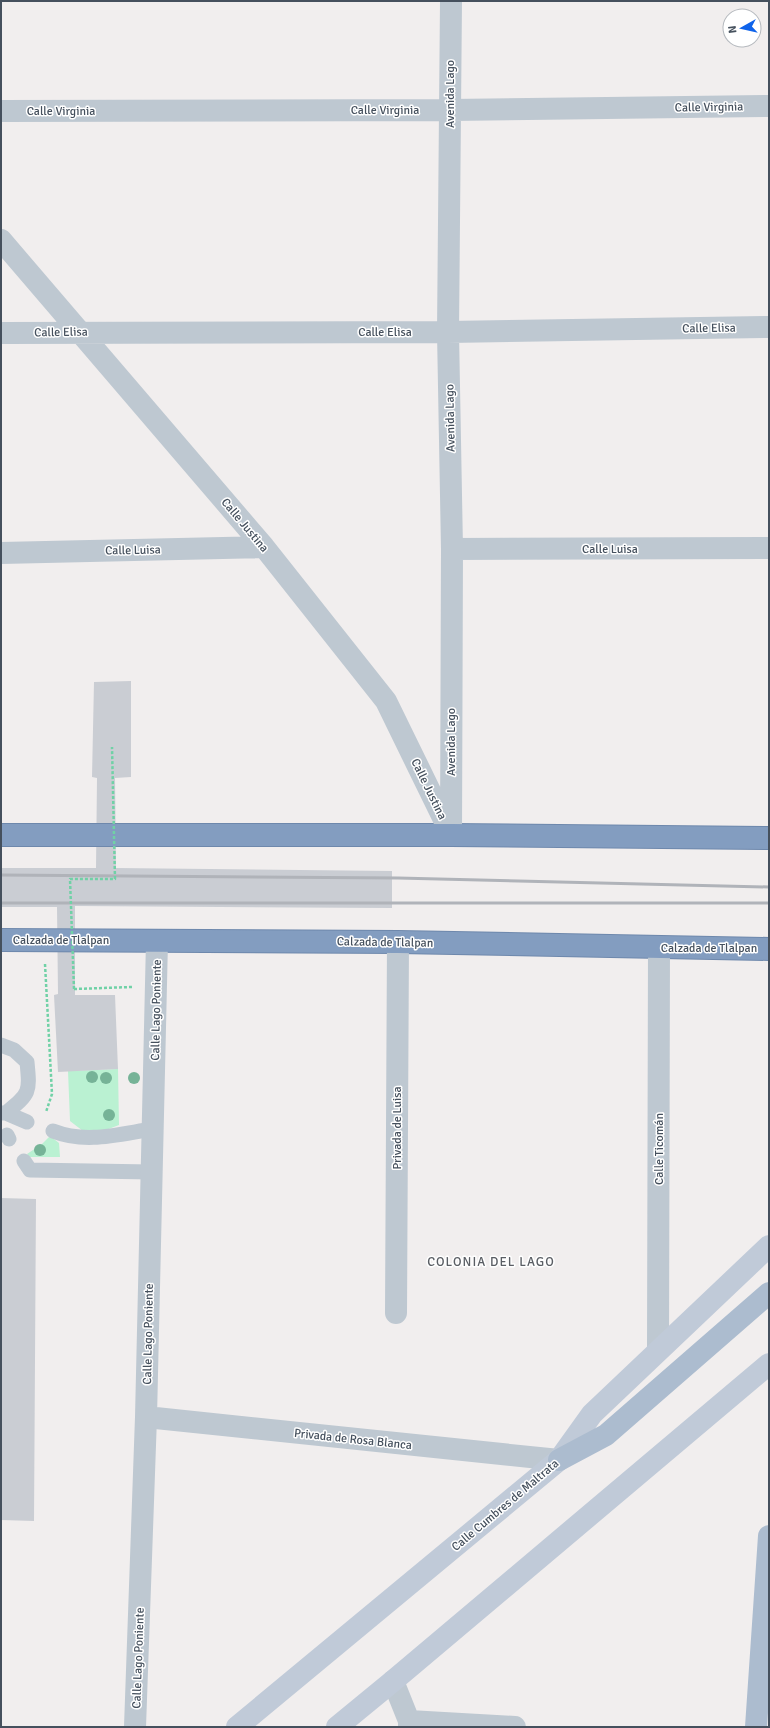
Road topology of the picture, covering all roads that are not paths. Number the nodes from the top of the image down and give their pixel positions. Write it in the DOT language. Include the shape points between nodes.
graph roads {
  1 [pos="450,1"];
  2 [pos="769,106"];
  3 [pos="450,110"];
  4 [pos="1,111"];
  5 [pos="1,240"];
  6 [pos="769,327"];
  7 [pos="81,332"];
  8 [pos="448,332"];
  9 [pos="1,333"];
  10 [pos="264,547"];
  11 [pos="769,548"];
  12 [pos="452,549"];
  13 [pos="1,553"];
  14 [pos="451,834"];
  15 [pos="1,835"];
  16 [pos="769,838"];
  17 [pos="1,940"];
  18 [pos="157,941"];
  19 [pos="398,942"];
  20 [pos="659,948"];
  21 [pos="769,949"];
  22 [pos="1,1045"];
  23 [pos="3,1113"];
  24 [pos="27,1122"];
  25 [pos="153,1129"];
  26 [pos="53,1132"];
  27 [pos="24,1161"];
  28 [pos="152,1172"];
  29 [pos="769,1246"];
  30 [pos="769,1293"];
  31 [pos="396,1313"];
  32 [pos="658,1350"];
  33 [pos="769,1364"];
  34 [pos="146,1417"];
  35 [pos="560,1460"];
  36 [pos="769,1536"];
  37 [pos="393,1681"];
  38 [pos="409,1724"];
  39 [pos="135,1727"];
  40 [pos="237,1727"];
  41 [pos="337,1727"];
  42 [pos="515,1727"];
  43 [pos="756,1727"];
  1 -- 3 [label="street, Avenida Lago"];
  2 -- 3 [label="street, Calle Virginia"];
  3 -- 4 [label="street, Calle Virginia"];
  3 -- 8 [label="street, Avenida Lago"];
  5 -- 7 [label="street, Calle Justina"];
  6 -- 8 [label="street, Calle Elisa"];
  7 -- 8 [label="street, Calle Elisa"];
  7 -- 9 [label="street, Calle Elisa"];
  7 -- 10 [label="street, Calle Justina"];
  8 -- 12 [label="street, Avenida Lago"];
  10 -- 13 [label="street, Calle Luisa"];
  10 -- 14 [label="street, Calle Justina" via="386,700"];
  11 -- 12 [label="street, Calle Luisa"];
  12 -- 14 [label="street, Avenida Lago"];
  14 -- 15 [label="highway"];
  14 -- 16 [label="highway"];
  17 -- 18 [label="highway, Calzada de Tlalpan"];
  18 -- 19 [label="highway, Calzada de Tlalpan"];
  18 -- 25 [label="street, Calle Lago Poniente"];
  19 -- 20 [label="highway, Calzada de Tlalpan"];
  19 -- 31 [label="street, Privada de Luisa"];
  20 -- 21 [label="highway, Calzada de Tlalpan"];
  20 -- 32 [label="street, Calle Ticomán"];
  22 -- 23 [label="lane" via="14,1050 27,1062 30,1087 22,1100"];
  23 -- 24 [label="lane"];
  25 -- 26 [label="lane" via="89,1139"];
  25 -- 28 [label="street, Calle Lago Poniente"];
  27 -- 28 [label="lane" via="30,1170"];
  28 -- 34 [label="street, Calle Lago Poniente"];
  29 -- 32 [label="main road, Calle Cumbres de Maltrata"];
  30 -- 35 [label="main road" via="606,1435"];
  32 -- 35 [label="main road, Calle Cumbres de Maltrata" via="592,1414"];
  33 -- 37 [label="main road"];
  34 -- 35 [label="street, Privada de Rosa Blanca"];
  34 -- 39 [label="street, Calle Lago Poniente"];
  35 -- 40 [label="main road, Calle Cumbres de Maltrata"];
  36 -- 43 [label="main road"];
  37 -- 38 [label="street"];
  37 -- 41 [label="main road"];
  38 -- 42 [label="street"];
}
